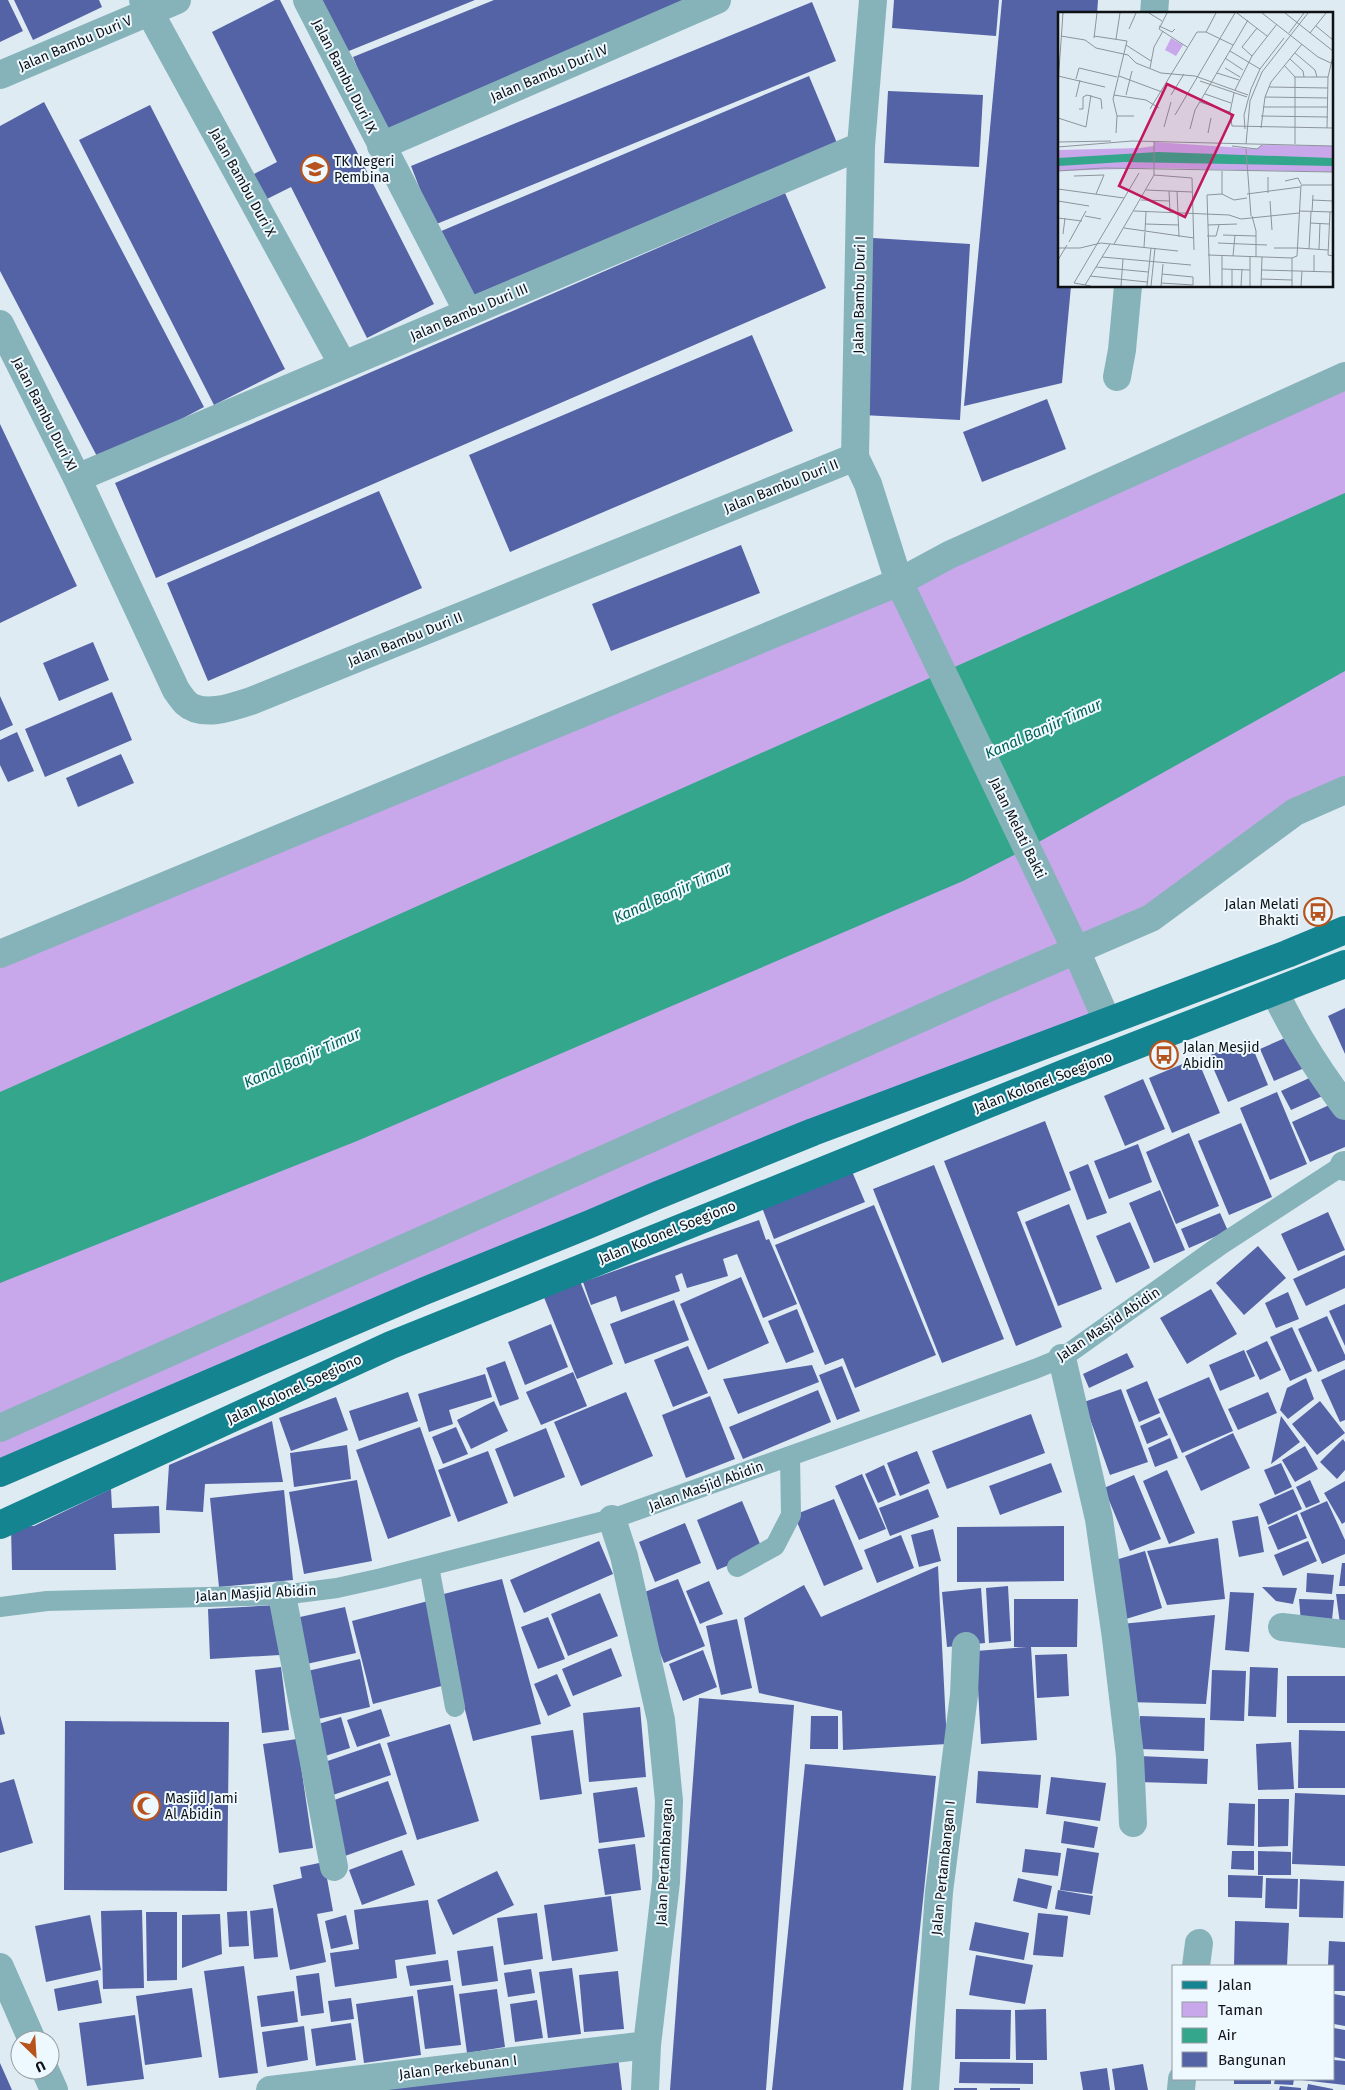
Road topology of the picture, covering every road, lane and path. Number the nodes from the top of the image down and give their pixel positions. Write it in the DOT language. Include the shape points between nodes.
graph roads {
  1 [pos="177,0"];
  2 [pos="307,0"];
  3 [pos="717,0"];
  4 [pos="873,0"];
  5 [pos="146,6"];
  6 [pos="0,75"];
  7 [pos="381,146"];
  8 [pos="861,146"];
  9 [pos="1128,288"];
  10 [pos="468,312"];
  11 [pos="0,324"];
  12 [pos="342,365"];
  13 [pos="1345,376"];
  14 [pos="1117,377"];
  15 [pos="855,457"];
  16 [pos="77,478"];
  17 [pos="895,573"];
  18 [pos="1345,790"];
  19 [pos="1345,930"];
  20 [pos="1076,950"];
  21 [pos="0,954"];
  22 [pos="1345,964"];
  23 [pos="1275,992"];
  24 [pos="1107,1021"];
  25 [pos="1345,1106"];
  26 [pos="1345,1165"];
  27 [pos="1062,1358"];
  28 [pos="0,1428"];
  29 [pos="790,1456"];
  30 [pos="0,1473"];
  31 [pos="612,1519"];
  32 [pos="0,1525"];
  33 [pos="429,1566"];
  34 [pos="737,1567"];
  35 [pos="282,1595"];
  36 [pos="0,1607"];
  37 [pos="1282,1627"];
  38 [pos="1345,1634"];
  39 [pos="966,1646"];
  40 [pos="455,1707"];
  41 [pos="1133,1823"];
  42 [pos="334,1868"];
  43 [pos="0,1967"];
  44 [pos="28,2030"];
  45 [pos="647,2045"];
  46 [pos="270,2090"];
  47 [pos="645,2090"];
  48 [pos="925,2090"];
  1 -- 5 [label="street, Jalan Bambu Duri V"];
  2 -- 7 [label="street, Jalan Bambu Duri IX"];
  3 -- 7 [label="street, Jalan Bambu Duri IV"];
  4 -- 8 [label="street, Jalan Bambu Duri I"];
  5 -- 6 [label="street, Jalan Bambu Duri V"];
  5 -- 12 [label="street, Jalan Bambu Duri X"];
  7 -- 10 [label="street, Jalan Bambu Duri IX"];
  8 -- 10 [label="street, Jalan Bambu Duri III"];
  8 -- 15 [label="street, Jalan Bambu Duri I"];
  9 -- 14 [label="street"];
  10 -- 12 [label="street, Jalan Bambu Duri III"];
  11 -- 16 [label="street, Jalan Bambu Duri XI"];
  12 -- 16 [label="street, Jalan Bambu Duri III"];
  13 -- 17 [label="street" via="949,555"];
  15 -- 16 [label="street, Jalan Bambu Duri II" via="251,701 229,708 200,710 187,704 176,690"];
  15 -- 17 [label="street, Jalan Bambu Duri I" via="868,484"];
  17 -- 20 [label="street, Jalan Melati Bakti"];
  17 -- 21 [label="street"];
  18 -- 20 [label="street" via="1295,812 1151,918"];
  19 -- 24 [label="main road"];
  20 -- 24 [label="street, Jalan Melati Bakti"];
  20 -- 28 [label="street"];
  22 -- 23 [label="main road, Jalan Kolonel Soegiono"];
  23 -- 25 [label="street" via="1290,1025"];
  23 -- 32 [label="main road, Jalan Kolonel Soegiono" via="1065,1072 391,1345"];
  24 -- 30 [label="main road" via="813,1132 658,1195"];
  26 -- 27 [label="lane, Jalan Masjid Abidin" via="1222,1244"];
  27 -- 29 [label="lane, Jalan Masjid Abidin"];
  27 -- 41 [label="street" via="1099,1518 1130,1756"];
  29 -- 31 [label="lane, Jalan Masjid Abidin"];
  29 -- 34 [label="lane" via="791,1515 775,1546"];
  31 -- 33 [label="lane, Jalan Masjid Abidin"];
  31 -- 45 [label="street, Jalan Pertambangan" via="624,1556 662,1720 669,1801 666,1882"];
  33 -- 35 [label="lane, Jalan Masjid Abidin" via="337,1588"];
  33 -- 40 [label="lane"];
  35 -- 36 [label="lane, Jalan Masjid Abidin" via="47,1601"];
  35 -- 42 [label="street"];
  37 -- 38 [label="street"];
  39 -- 48 [label="street, Jalan Pertambangan I" via="964,1695 939,1892"];
  43 -- 44 [label="street"];
  45 -- 46 [label="street, Jalan Perkebunan I"];
  45 -- 47 [label="street, Jalan Pertambangan"];
}
